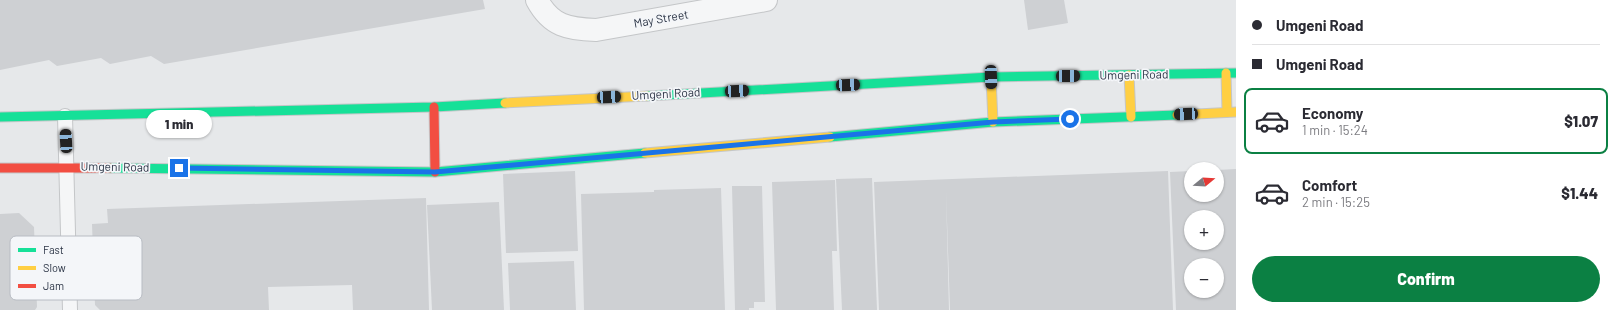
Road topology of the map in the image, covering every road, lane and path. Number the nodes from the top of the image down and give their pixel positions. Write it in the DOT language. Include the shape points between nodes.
graph roads {
  1 [pos="537,0"];
  2 [pos="766,0"];
  3 [pos="1226,73"];
  4 [pos="1236,73"];
  5 [pos="1129,75"];
  6 [pos="991,77"];
  7 [pos="434,107"];
  8 [pos="1232,112"];
  9 [pos="65,116"];
  10 [pos="0,117"];
  11 [pos="1131,117"];
  12 [pos="993,122"];
  13 [pos="67,167"];
  14 [pos="0,168"];
  15 [pos="435,172"];
  16 [pos="68,236"];
  17 [pos="70,300"];
  18 [pos="70,310"];
  1 -- 2 [label="street, May Street" via="543,12 556,23 577,29 596,30"];
  3 -- 4 [label="main road, Umgeni Road"];
  3 -- 5 [label="main road, Umgeni Road"];
  3 -- 8 [label="main road"];
  5 -- 6 [label="main road, Umgeni Road"];
  5 -- 11 [label="main road"];
  6 -- 7 [label="main road, Umgeni Road"];
  6 -- 12 [label="main road"];
  7 -- 9 [label="main road, Umgeni Road"];
  7 -- 15 [label="main road"];
  8 -- 11 [label="main road, Umgeni Road"];
  9 -- 10 [label="main road, Umgeni Road"];
  9 -- 13 [label="lane"];
  11 -- 12 [label="main road, Umgeni Road"];
  12 -- 15 [label="main road, Umgeni Road"];
  13 -- 14 [label="main road, Umgeni Road"];
  13 -- 15 [label="main road, Umgeni Road"];
  13 -- 16 [label="lane"];
  17 -- 18 [label="lane"];
}
